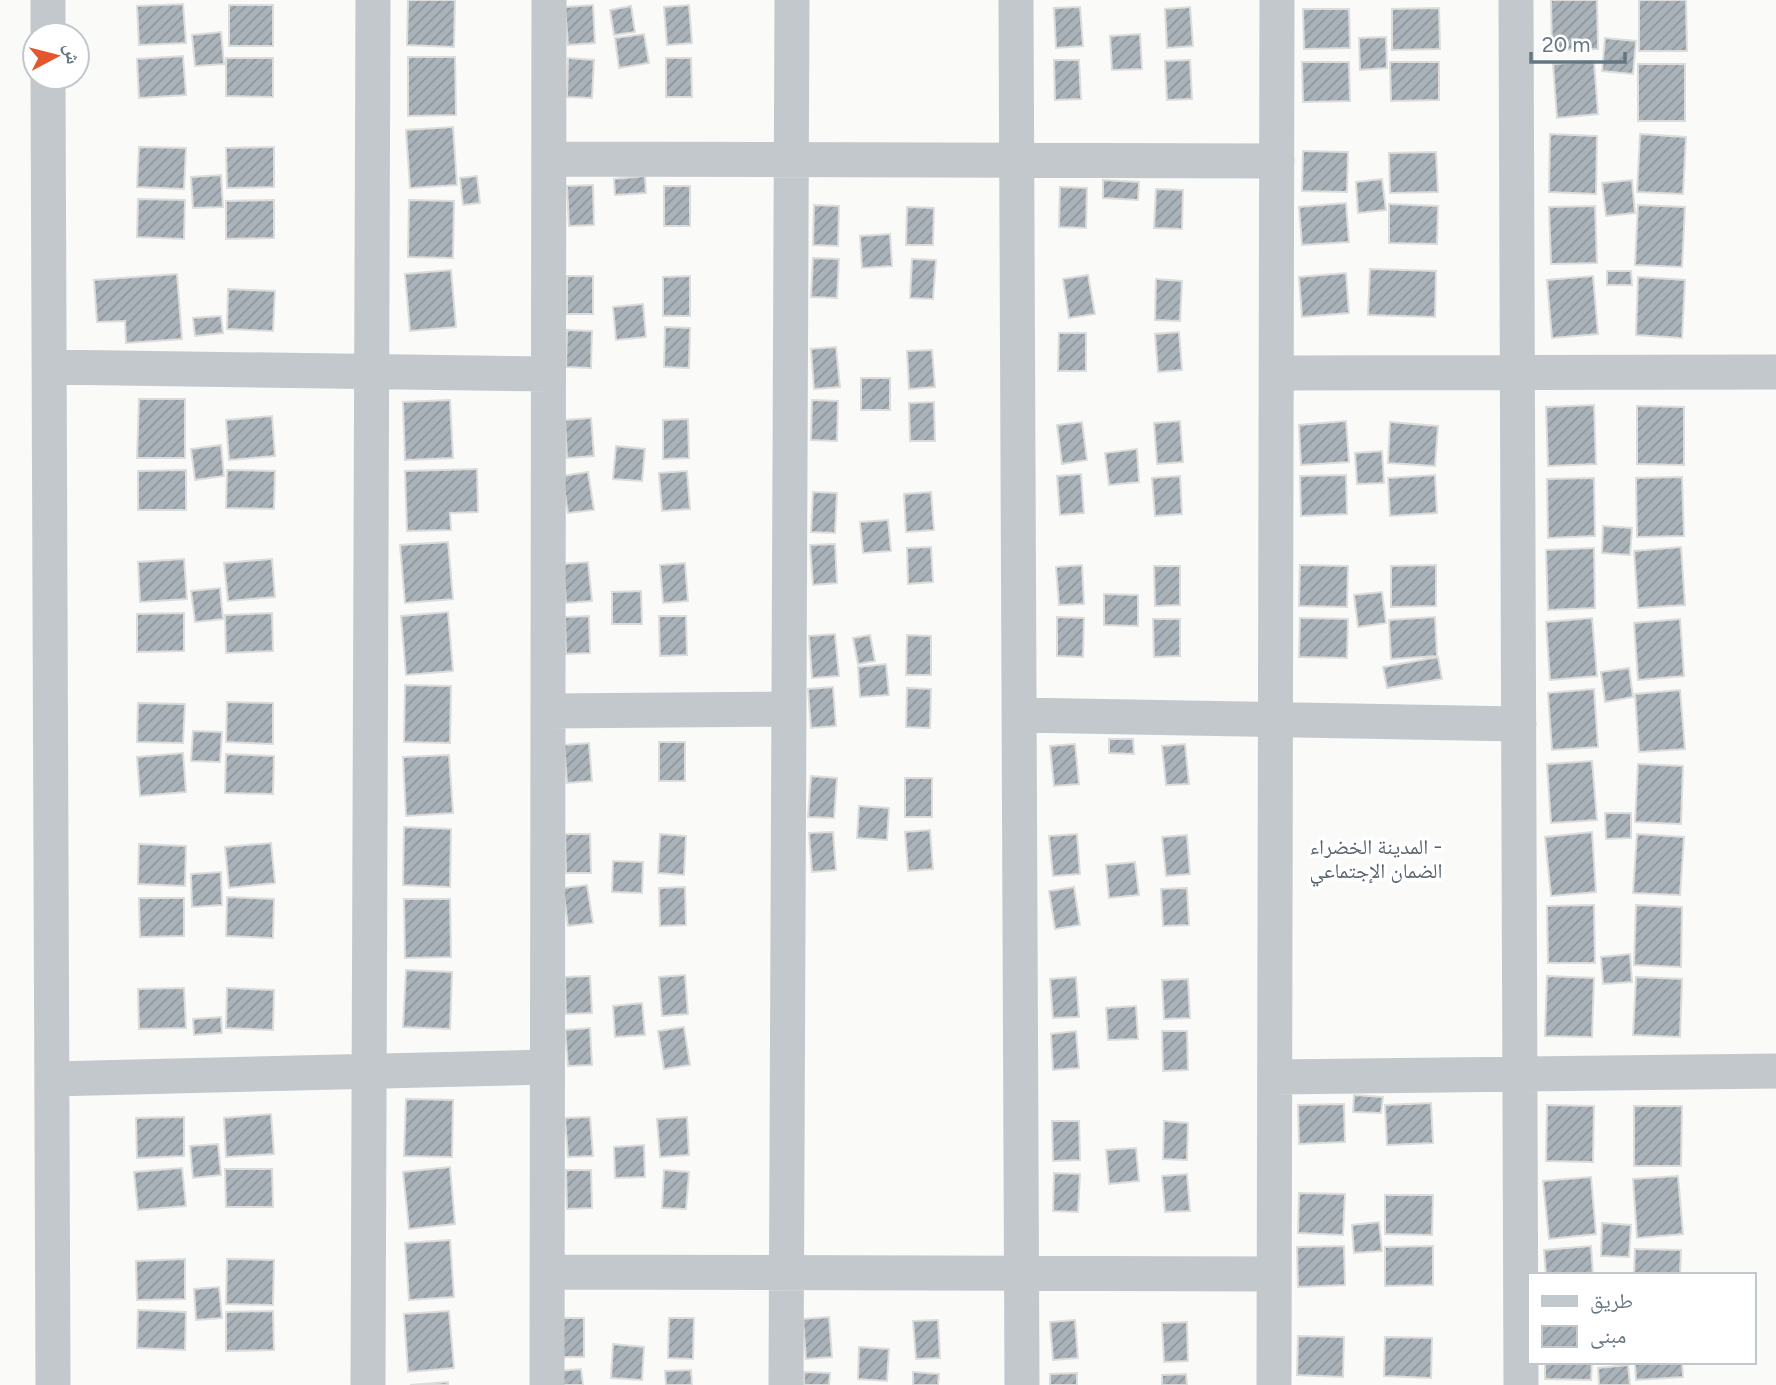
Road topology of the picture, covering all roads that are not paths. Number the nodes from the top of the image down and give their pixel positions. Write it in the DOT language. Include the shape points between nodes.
graph roads {
  1 [pos="48,0"];
  2 [pos="373,0"];
  3 [pos="549,0"];
  4 [pos="792,0"];
  5 [pos="1016,0"];
  6 [pos="1277,0"];
  7 [pos="1516,0"];
  8 [pos="48,21"];
  9 [pos="48,91"];
  10 [pos="548,159"];
  11 [pos="792,159"];
  12 [pos="1017,160"];
  13 [pos="1277,161"];
  14 [pos="49,367"];
  15 [pos="372,372"];
  16 [pos="1776,372"];
  17 [pos="1276,373"];
  18 [pos="1518,373"];
  19 [pos="548,374"];
  20 [pos="789,709"];
  21 [pos="548,711"];
  22 [pos="1019,715"];
  23 [pos="1275,720"];
  24 [pos="1519,724"];
  25 [pos="547,1067"];
  26 [pos="1776,1071"];
  27 [pos="369,1072"];
  28 [pos="1520,1074"];
  29 [pos="1275,1077"];
  30 [pos="52,1079"];
  31 [pos="547,1272"];
  32 [pos="786,1272"];
  33 [pos="1021,1273"];
  34 [pos="1274,1273"];
  35 [pos="53,1385"];
  36 [pos="368,1385"];
  37 [pos="547,1385"];
  38 [pos="786,1385"];
  39 [pos="1022,1385"];
  40 [pos="1274,1385"];
  41 [pos="1521,1385"];
  1 -- 8 [label="street"];
  2 -- 15 [label="street"];
  3 -- 10 [label="street"];
  4 -- 11 [label="street"];
  5 -- 12 [label="street"];
  6 -- 13 [label="street"];
  7 -- 18 [label="street"];
  9 -- 14 [label="street"];
  10 -- 11 [label="street"];
  10 -- 19 [label="street"];
  11 -- 12 [label="street"];
  11 -- 20 [label="street"];
  12 -- 13 [label="street"];
  12 -- 22 [label="street"];
  13 -- 17 [label="street"];
  14 -- 15 [label="street"];
  14 -- 30 [label="street"];
  15 -- 19 [label="street"];
  15 -- 27 [label="street"];
  16 -- 18 [label="street"];
  17 -- 18 [label="street"];
  17 -- 23 [label="street"];
  18 -- 24 [label="street"];
  19 -- 21 [label="street"];
  20 -- 21 [label="street"];
  20 -- 32 [label="street"];
  21 -- 25 [label="street"];
  22 -- 23 [label="street"];
  22 -- 33 [label="street"];
  23 -- 24 [label="street"];
  23 -- 29 [label="street"];
  24 -- 28 [label="street"];
  25 -- 27 [label="street"];
  25 -- 31 [label="street"];
  26 -- 28 [label="street"];
  27 -- 30 [label="street"];
  27 -- 36 [label="street"];
  28 -- 29 [label="street"];
  28 -- 41 [label="street"];
  29 -- 34 [label="street"];
  30 -- 35 [label="street"];
  31 -- 32 [label="street"];
  31 -- 37 [label="street"];
  32 -- 33 [label="street"];
  32 -- 38 [label="street"];
  33 -- 34 [label="street"];
  33 -- 39 [label="street"];
  34 -- 40 [label="street"];
}
